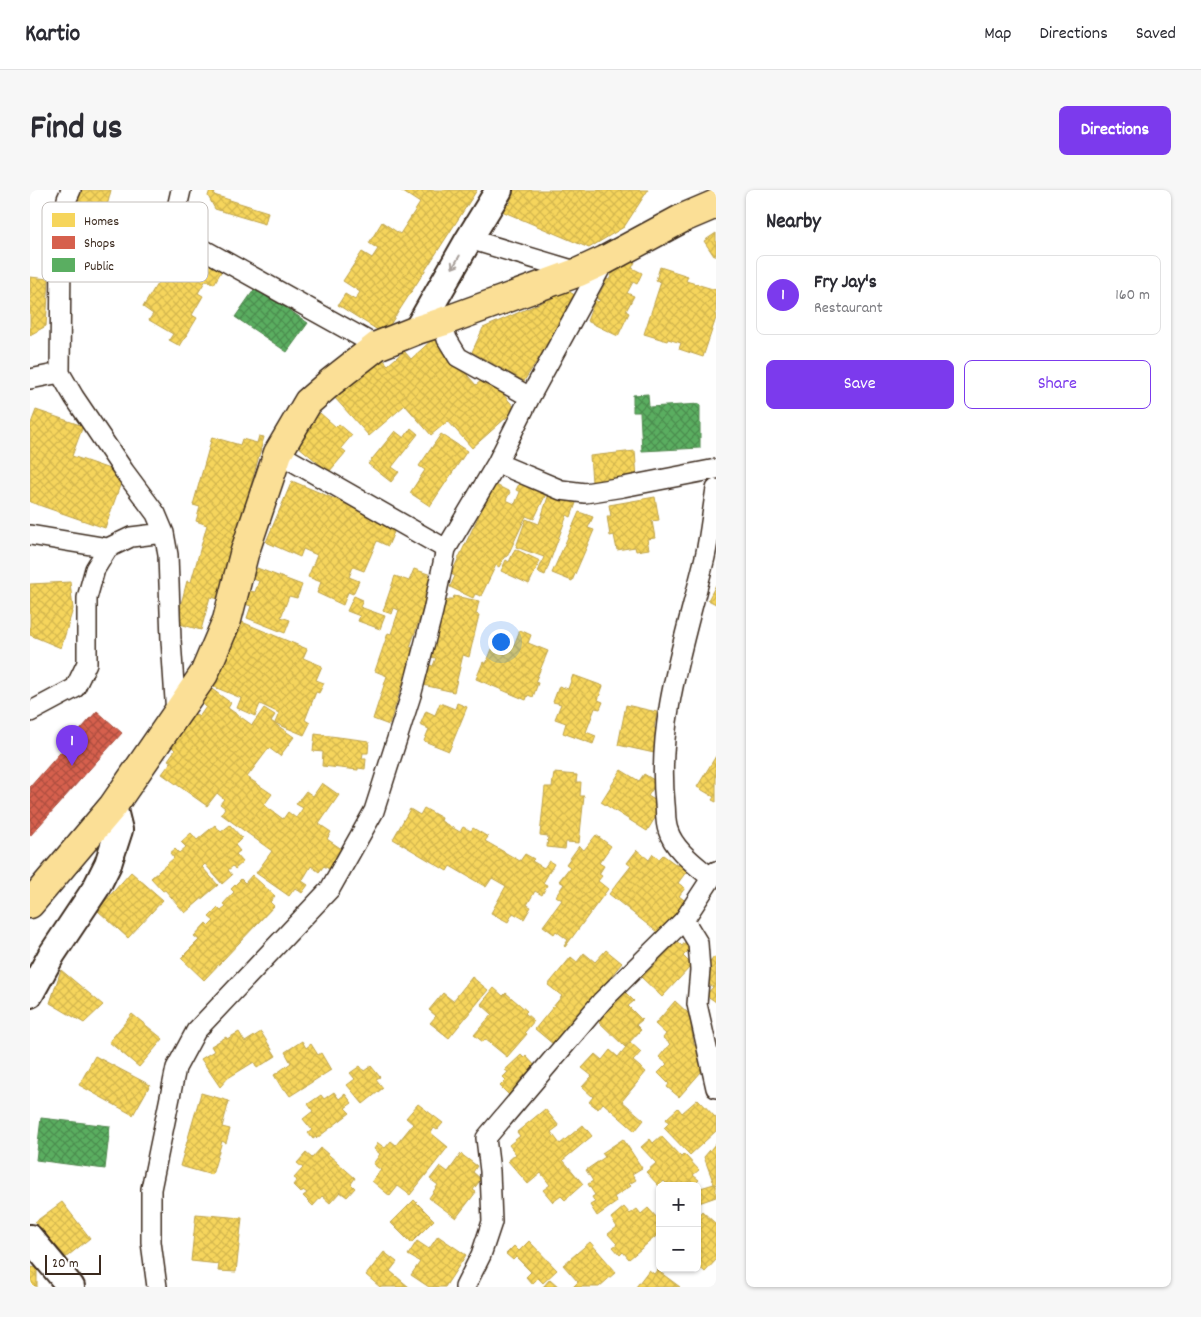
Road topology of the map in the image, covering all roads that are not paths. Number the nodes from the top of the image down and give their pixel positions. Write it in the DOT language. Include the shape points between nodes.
graph roads {
  1 [pos="71,190"];
  2 [pos="499,190"];
  3 [pos="67,202"];
  4 [pos="716,204"];
  5 [pos="468,239"];
  6 [pos="208,252"];
  7 [pos="605,260"];
  8 [pos="579,272"];
  9 [pos="61,282"];
  10 [pos="442,322"];
  11 [pos="417,330"];
  12 [pos="377,346"];
  13 [pos="60,373"];
  14 [pos="32,383"];
  15 [pos="530,397"];
  16 [pos="278,453"];
  17 [pos="496,463"];
  18 [pos="716,468"];
  19 [pos="716,489"];
  20 [pos="164,533"];
  21 [pos="30,535"];
  22 [pos="108,548"];
  23 [pos="446,549"];
  24 [pos="711,560"];
  25 [pos="30,712"];
  26 [pos="176,715"];
  27 [pos="113,806"];
  28 [pos="714,874"];
  29 [pos="30,904"];
  30 [pos="684,920"];
  31 [pos="30,994"];
  32 [pos="716,1088"];
  33 [pos="30,1238"];
  34 [pos="72,1287"];
  35 [pos="157,1287"];
  36 [pos="465,1287"];
  1 -- 3 [label="street"];
  2 -- 5 [label="street"];
  4 -- 7 [label="main road"];
  5 -- 8 [label="street"];
  5 -- 11 [label="street, one-way"];
  6 -- 12 [label="street"];
  7 -- 8 [label="main road"];
  7 -- 15 [label="street"];
  8 -- 10 [label="main road"];
  9 -- 13 [label="street"];
  10 -- 11 [label="main road"];
  10 -- 15 [label="street" via="458,357"];
  11 -- 12 [label="main road"];
  12 -- 16 [label="main road" via="308,402"];
  13 -- 14 [label="street"];
  13 -- 20 [label="street" via="156,514"];
  15 -- 17 [label="street"];
  16 -- 23 [label="street"];
  16 -- 26 [label="main road" via="244,554 227,620 204,674"];
  17 -- 18 [label="street" via="561,490 585,493"];
  17 -- 23 [label="street"];
  19 -- 24 [label="street"];
  20 -- 22 [label="street" via="131,536"];
  20 -- 26 [label="street" via="168,555"];
  21 -- 22 [label="street"];
  22 -- 25 [label="street" via="95,569 87,598 87,663 74,688"];
  23 -- 35 [label="street" via="412,692 374,811 330,889 196,1031 176,1068 151,1189 151,1242"];
  24 -- 28 [label="street" via="697,585 676,674 664,739 663,784 668,831 680,851"];
  26 -- 27 [label="main road"];
  27 -- 29 [label="main road"];
  27 -- 31 [label="street" via="119,830 108,864"];
  28 -- 30 [label="street"];
  30 -- 32 [label="street" via="698,943 698,1004"];
  30 -- 36 [label="street" via="602,1001 486,1138 492,1222 481,1255"];
  33 -- 34 [label="street"];
}
